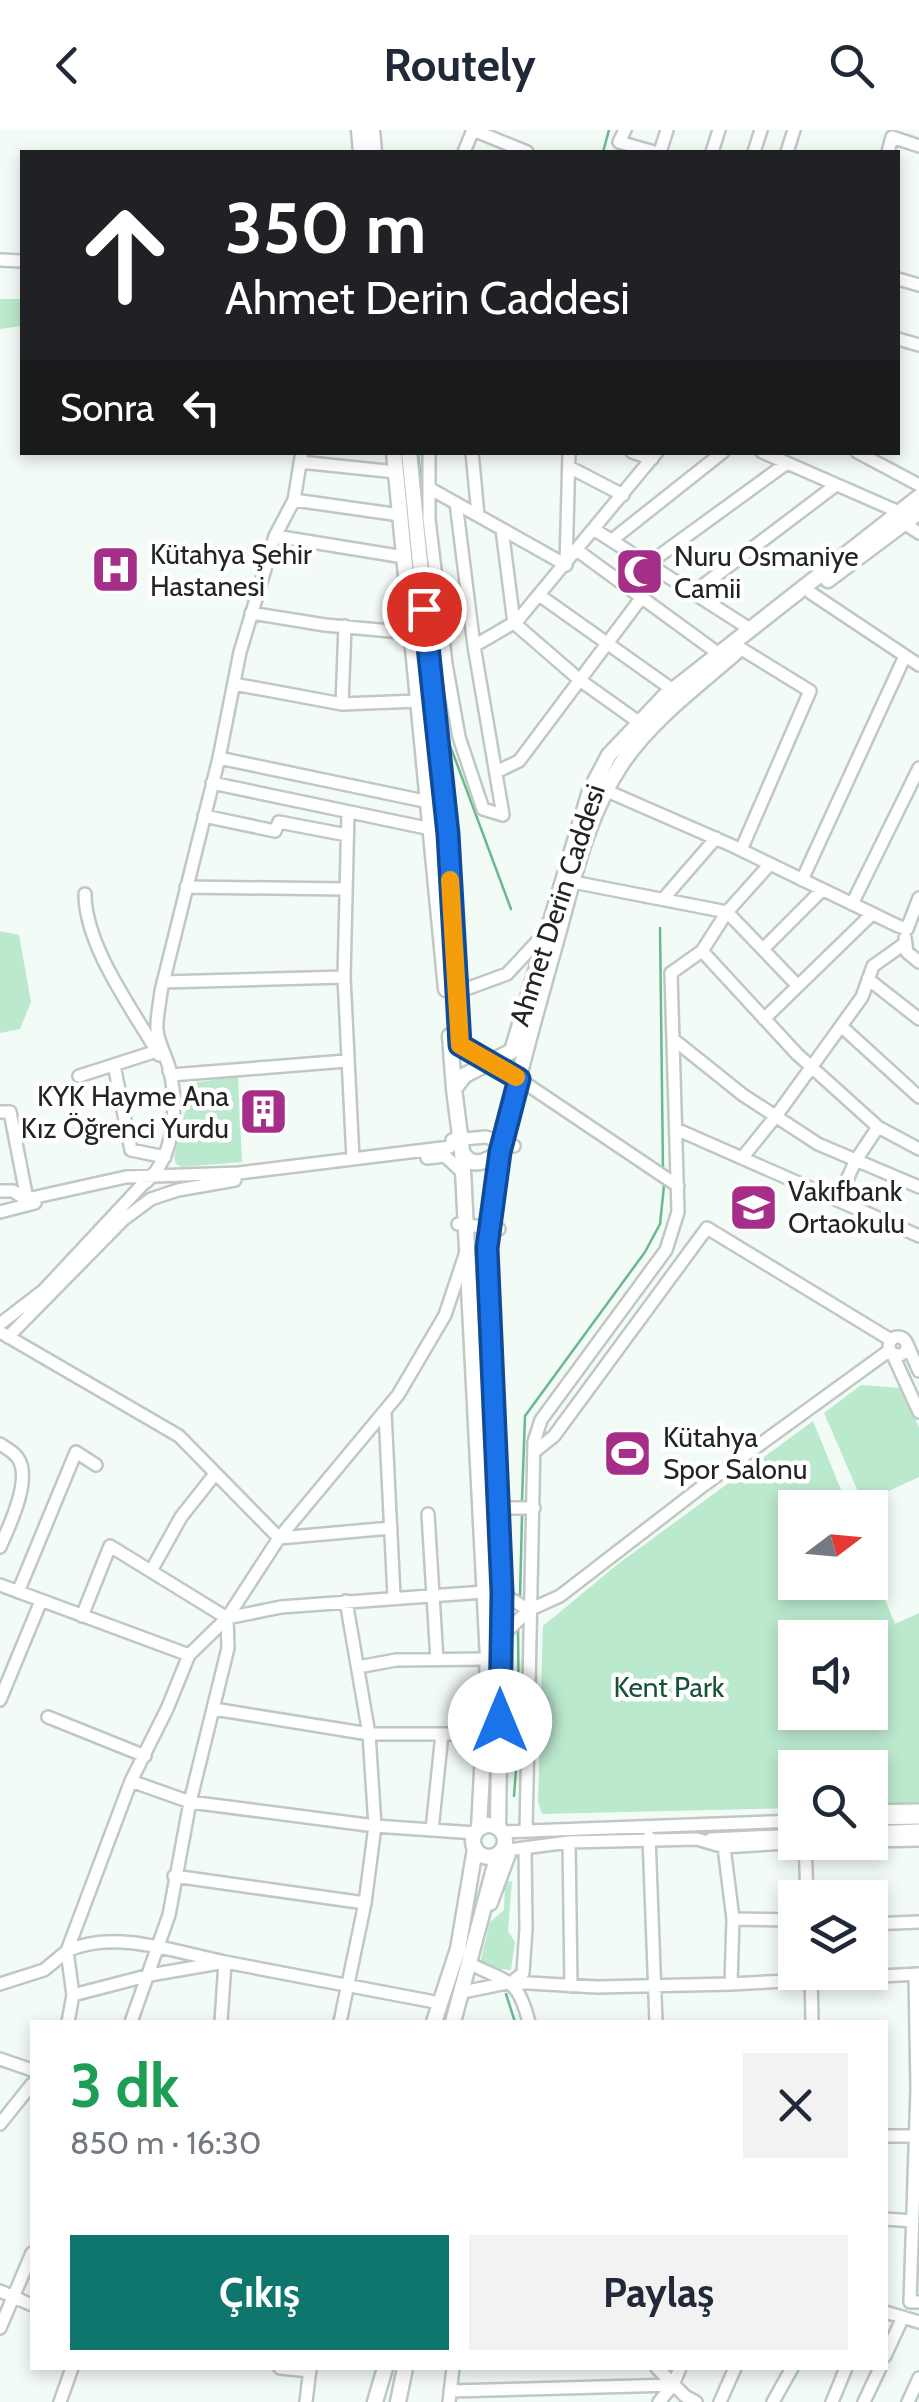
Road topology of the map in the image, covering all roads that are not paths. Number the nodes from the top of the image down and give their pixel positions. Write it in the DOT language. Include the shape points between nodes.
graph roads {
  1 [pos="473,130"];
  2 [pos="620,139"];
  3 [pos="919,146"];
  4 [pos="522,150"];
  5 [pos="651,150"];
  6 [pos="889,150"];
  7 [pos="394,455"];
  8 [pos="408,455"];
  9 [pos="429,455"];
  10 [pos="472,455"];
  11 [pos="569,455"];
  12 [pos="719,455"];
  13 [pos="768,455"];
  14 [pos="863,455"];
  15 [pos="654,456"];
  16 [pos="301,457"];
  17 [pos="786,464"];
  18 [pos="569,467"];
  19 [pos="396,472"];
  20 [pos="836,485"];
  21 [pos="919,485"];
  22 [pos="429,488"];
  23 [pos="623,495"];
  24 [pos="919,497"];
  25 [pos="294,500"];
  26 [pos="456,503"];
  27 [pos="919,512"];
  28 [pos="400,515"];
  29 [pos="478,516"];
  30 [pos="902,517"];
  31 [pos="502,529"];
  32 [pos="595,530"];
  33 [pos="919,533"];
  34 [pos="275,536"];
  35 [pos="612,540"];
  36 [pos="578,551"];
  37 [pos="404,557"];
  38 [pos="648,564"];
  39 [pos="566,565"];
  40 [pos="694,593"];
  41 [pos="811,593"];
  42 [pos="539,596"];
  43 [pos="642,598"];
  44 [pos="251,614"];
  45 [pos="514,623"];
  46 [pos="344,626"];
  47 [pos="750,630"];
  48 [pos="412,633"];
  49 [pos="608,643"];
  50 [pos="474,646"];
  51 [pos="740,648"];
  52 [pos="719,654"];
  53 [pos="905,656"];
  54 [pos="919,665"];
  55 [pos="581,681"];
  56 [pos="234,684"];
  57 [pos="673,690"];
  58 [pos="418,701"];
  59 [pos="342,704"];
  60 [pos="640,722"];
  61 [pos="219,758"];
  62 [pos="919,768"];
  63 [pos="496,772"];
  64 [pos="212,783"];
  65 [pos="607,791"];
  66 [pos="429,802"];
  67 [pos="348,812"];
  68 [pos="204,816"];
  69 [pos="432,829"];
  70 [pos="347,836"];
  71 [pos="716,838"];
  72 [pos="741,850"];
  73 [pos="770,864"];
  74 [pos="802,880"];
  75 [pos="573,882"];
  76 [pos="186,887"];
  77 [pos="344,889"];
  78 [pos="822,890"];
  79 [pos="85,894"];
  80 [pos="664,898"];
  81 [pos="919,898"];
  82 [pos="852,904"];
  83 [pos="727,912"];
  84 [pos="872,914"];
  85 [pos="548,928"];
  86 [pos="908,929"];
  87 [pos="904,944"];
  88 [pos="763,949"];
  89 [pos="702,952"];
  90 [pos="919,962"];
  91 [pos="344,977"];
  92 [pos="868,979"];
  93 [pos="163,982"];
  94 [pos="798,986"];
  95 [pos="455,993"];
  96 [pos="916,1011"];
  97 [pos="764,1018"];
  98 [pos="842,1026"];
  99 [pos="673,1039"];
  100 [pos="157,1051"];
  101 [pos="346,1061"];
  102 [pos="489,1064"];
  103 [pos="114,1065"];
  104 [pos="812,1067"];
  105 [pos="171,1075"];
  106 [pos="78,1076"];
  107 [pos="519,1079"];
  108 [pos="454,1088"];
  109 [pos="919,1096"];
  110 [pos="0,1112"];
  111 [pos="776,1116"];
  112 [pos="878,1127"];
  113 [pos="676,1129"];
  114 [pos="457,1141"];
  115 [pos="506,1147"];
  116 [pos="919,1149"];
  117 [pos="165,1157"];
  118 [pos="742,1158"];
  119 [pos="353,1159"];
  120 [pos="856,1160"];
  121 [pos="462,1172"];
  122 [pos="156,1174"];
  123 [pos="174,1174"];
  124 [pos="142,1185"];
  125 [pos="678,1186"];
  126 [pos="919,1188"];
  127 [pos="0,1190"];
  128 [pos="178,1190"];
  129 [pos="151,1198"];
  130 [pos="838,1199"];
  131 [pos="28,1202"];
  132 [pos="0,1211"];
  133 [pos="462,1224"];
  134 [pos="495,1228"];
  135 [pos="919,1236"];
  136 [pos="466,1249"];
  137 [pos="0,1324"];
  138 [pos="2,1334"];
  139 [pos="911,1343"];
  140 [pos="891,1348"];
  141 [pos="919,1371"];
  142 [pos="919,1412"];
  143 [pos="385,1413"];
  144 [pos="0,1444"];
  145 [pos="534,1452"];
  146 [pos="96,1465"];
  147 [pos="216,1474"];
  148 [pos="498,1508"];
  149 [pos="534,1508"];
  150 [pos="428,1514"];
  151 [pos="391,1528"];
  152 [pos="279,1538"];
  153 [pos="0,1547"];
  154 [pos="151,1571"];
  155 [pos="0,1586"];
  156 [pos="18,1592"];
  157 [pos="484,1592"];
  158 [pos="502,1592"];
  159 [pos="433,1595"];
  160 [pos="394,1596"];
  161 [pos="41,1600"];
  162 [pos="346,1601"];
  163 [pos="529,1610"];
  164 [pos="82,1616"];
  165 [pos="227,1618"];
  166 [pos="501,1637"];
  167 [pos="189,1655"];
  168 [pos="488,1659"];
  169 [pos="437,1660"];
  170 [pos="358,1667"];
  171 [pos="4,1680"];
  172 [pos="0,1700"];
  173 [pos="214,1708"];
  174 [pos="48,1717"];
  175 [pos="370,1734"];
  176 [pos="442,1734"];
  177 [pos="486,1734"];
  178 [pos="145,1756"];
  179 [pos="131,1781"];
  180 [pos="190,1802"];
  181 [pos="919,1810"];
  182 [pos="888,1811"];
  183 [pos="919,1818"];
  184 [pos="888,1819"];
  185 [pos="778,1822"];
  186 [pos="375,1826"];
  187 [pos="648,1826"];
  188 [pos="432,1830"];
  189 [pos="500,1830"];
  190 [pos="526,1830"];
  191 [pos="919,1830"];
  192 [pos="477,1831"];
  193 [pos="888,1831"];
  194 [pos="778,1836"];
  195 [pos="697,1839"];
  196 [pos="649,1840"];
  197 [pos="919,1840"];
  198 [pos="888,1841"];
  199 [pos="569,1842"];
  200 [pos="778,1844"];
  201 [pos="724,1847"];
  202 [pos="476,1850"];
  203 [pos="509,1851"];
  204 [pos="174,1876"];
  205 [pos="364,1903"];
  206 [pos="733,1919"];
  207 [pos="778,1920"];
  208 [pos="919,1922"];
  209 [pos="888,1923"];
  210 [pos="157,1948"];
  211 [pos="67,1951"];
  212 [pos="225,1962"];
  213 [pos="469,1964"];
  214 [pos="917,1974"];
  215 [pos="888,1975"];
  216 [pos="150,1976"];
  217 [pos="778,1980"];
  218 [pos="512,1982"];
  219 [pos="0,1984"];
  220 [pos="731,1984"];
  221 [pos="572,1986"];
  222 [pos="653,1986"];
  223 [pos="350,1988"];
  224 [pos="811,1990"];
  225 [pos="463,1992"];
  226 [pos="73,1995"];
  227 [pos="440,2003"];
  228 [pos="68,2020"];
  229 [pos="132,2020"];
  230 [pos="222,2020"];
  231 [pos="341,2020"];
  232 [pos="435,2020"];
  233 [pos="454,2020"];
  234 [pos="528,2020"];
  235 [pos="656,2020"];
  236 [pos="812,2020"];
  237 [pos="0,2059"];
  238 [pos="30,2069"];
  239 [pos="30,2086"];
  240 [pos="0,2124"];
  241 [pos="917,2130"];
  242 [pos="888,2135"];
  243 [pos="888,2219"];
  244 [pos="913,2221"];
  245 [pos="30,2258"];
  246 [pos="0,2291"];
  247 [pos="13,2297"];
  248 [pos="919,2302"];
  249 [pos="30,2305"];
  250 [pos="888,2313"];
  251 [pos="902,2317"];
  252 [pos="919,2322"];
  253 [pos="0,2328"];
  254 [pos="888,2349"];
  255 [pos="71,2370"];
  256 [pos="310,2370"];
  257 [pos="384,2370"];
  258 [pos="405,2370"];
  259 [pos="453,2370"];
  260 [pos="660,2370"];
  261 [pos="679,2370"];
  262 [pos="734,2370"];
  263 [pos="791,2370"];
  264 [pos="845,2370"];
  265 [pos="879,2370"];
  266 [pos="919,2378"];
  267 [pos="673,2385"];
  268 [pos="449,2396"];
  269 [pos="60,2402"];
  270 [pos="306,2402"];
  271 [pos="376,2402"];
  272 [pos="398,2402"];
  273 [pos="659,2402"];
  274 [pos="696,2402"];
  275 [pos="720,2402"];
  276 [pos="773,2402"];
  277 [pos="832,2402"];
  278 [pos="864,2402"];
  279 [pos="908,2402"];
  1 -- 4 [label="street"];
  2 -- 5 [label="street"];
  3 -- 6 [label="street" via="892,137"];
  7 -- 19 [label="main road"];
  8 -- 95 [label="main road" via="448,834"];
  9 -- 22 [label="street"];
  10 -- 29 [label="street"];
  11 -- 18 [label="street"];
  12 -- 35 [label="street"];
  13 -- 17 [label="street"];
  14 -- 21 [label="street"];
  15 -- 23 [label="street"];
  16 -- 19 [label="street"];
  16 -- 25 [label="street"];
  17 -- 20 [label="street"];
  17 -- 38 [label="street"];
  18 -- 23 [label="street"];
  18 -- 39 [label="street"];
  19 -- 28 [label="main road"];
  20 -- 30 [label="street"];
  20 -- 40 [label="street"];
  22 -- 26 [label="street"];
  22 -- 63 [label="street" via="458,738 483,809 502,814"];
  23 -- 32 [label="street"];
  24 -- 30 [label="main road, Ahmet Derin Caddesi"];
  25 -- 28 [label="street"];
  25 -- 34 [label="street"];
  26 -- 29 [label="street"];
  26 -- 50 [label="street"];
  27 -- 30 [label="main road, Ahmet Derin Caddesi"];
  28 -- 37 [label="main road"];
  29 -- 31 [label="street"];
  30 -- 33 [label="street"];
  30 -- 41 [label="main road, Ahmet Derin Caddesi"];
  30 -- 47 [label="main road, Ahmet Derin Caddesi"];
  31 -- 39 [label="street"];
  31 -- 45 [label="street"];
  32 -- 35 [label="street"];
  32 -- 36 [label="street"];
  34 -- 37 [label="street"];
  34 -- 44 [label="street"];
  35 -- 38 [label="street"];
  36 -- 39 [label="street"];
  36 -- 43 [label="street"];
  37 -- 48 [label="main road"];
  38 -- 40 [label="street"];
  39 -- 42 [label="street"];
  40 -- 47 [label="street"];
  41 -- 51 [label="main road, Ahmet Derin Caddesi"];
  41 -- 53 [label="street"];
  42 -- 45 [label="street"];
  42 -- 49 [label="street"];
  43 -- 49 [label="street"];
  43 -- 52 [label="street"];
  44 -- 46 [label="street"];
  44 -- 56 [label="street"];
  45 -- 50 [label="street"];
  45 -- 55 [label="street"];
  46 -- 48 [label="street"];
  46 -- 59 [label="street"];
  47 -- 52 [label="main road, Ahmet Derin Caddesi"];
  48 -- 58 [label="main road"];
  49 -- 55 [label="street"];
  49 -- 57 [label="street"];
  50 -- 63 [label="street"];
  51 -- 65 [label="main road, Ahmet Derin Caddesi" via="646,730"];
  51 -- 72 [label="street" via="810,691"];
  52 -- 57 [label="main road, Ahmet Derin Caddesi"];
  53 -- 54 [label="street"];
  53 -- 74 [label="street"];
  55 -- 60 [label="street"];
  55 -- 63 [label="street" via="519,761"];
  56 -- 59 [label="street"];
  56 -- 61 [label="street"];
  57 -- 60 [label="main road, Ahmet Derin Caddesi"];
  58 -- 59 [label="street"];
  58 -- 66 [label="main road"];
  60 -- 85 [label="main road, Ahmet Derin Caddesi" via="608,755 590,790"];
  61 -- 64 [label="street"];
  61 -- 66 [label="street"];
  62 -- 82 [label="street"];
  64 -- 67 [label="street"];
  64 -- 68 [label="street"];
  65 -- 71 [label="street"];
  65 -- 75 [label="main road, Ahmet Derin Caddesi"];
  66 -- 69 [label="main road"];
  67 -- 69 [label="street"];
  67 -- 70 [label="street"];
  68 -- 70 [label="street" via="275,831 279,822"];
  68 -- 76 [label="street"];
  69 -- 108 [label="main road"];
  70 -- 77 [label="street"];
  71 -- 72 [label="street"];
  71 -- 80 [label="street"];
  72 -- 73 [label="street"];
  73 -- 74 [label="street"];
  73 -- 83 [label="street"];
  74 -- 78 [label="street"];
  75 -- 80 [label="street"];
  75 -- 107 [label="main road, Ahmet Derin Caddesi"];
  76 -- 77 [label="street"];
  76 -- 93 [label="street"];
  77 -- 91 [label="street"];
  78 -- 82 [label="street"];
  78 -- 88 [label="street"];
  79 -- 100 [label="street" via="85,915 107,965"];
  80 -- 83 [label="street"];
  81 -- 86 [label="street"];
  82 -- 84 [label="street"];
  83 -- 88 [label="street"];
  83 -- 89 [label="street"];
  84 -- 86 [label="street"];
  84 -- 94 [label="street"];
  85 -- 95 [label="street" via="507,974"];
  85 -- 102 [label="main road, Ahmet Derin Caddesi" via="512,1051"];
  86 -- 87 [label="street"];
  87 -- 90 [label="street"];
  87 -- 92 [label="street" via="873,966"];
  88 -- 94 [label="street"];
  89 -- 97 [label="street"];
  89 -- 99 [label="street" via="671,973"];
  91 -- 93 [label="street"];
  91 -- 101 [label="street"];
  92 -- 96 [label="street"];
  92 -- 98 [label="street"];
  93 -- 105 [label="street" via="157,1029"];
  94 -- 97 [label="street"];
  95 -- 102 [label="main road" via="460,1045"];
  97 -- 104 [label="street"];
  98 -- 104 [label="street"];
  98 -- 109 [label="street"];
  99 -- 111 [label="street"];
  99 -- 113 [label="street"];
  100 -- 103 [label="street"];
  100 -- 105 [label="street"];
  101 -- 105 [label="street"];
  101 -- 119 [label="street"];
  102 -- 107 [label="main road"];
  102 -- 108 [label="main road, Ahmet Derin Caddesi"];
  103 -- 106 [label="street"];
  103 -- 117 [label="street" via="131,1150"];
  104 -- 111 [label="street"];
  104 -- 112 [label="street"];
  105 -- 117 [label="street"];
  107 -- 115 [label="main road, Ahmet Derin Caddesi"];
  107 -- 125 [label="street"];
  108 -- 114 [label="main road"];
  110 -- 131 [label="street" via="10,1112"];
  111 -- 118 [label="street"];
  111 -- 120 [label="street"];
  112 -- 116 [label="street"];
  112 -- 120 [label="street"];
  113 -- 118 [label="street"];
  113 -- 125 [label="street"];
  114 -- 115 [label="street" via="486,1137"];
  114 -- 115 [label="main road" via="475,1163"];
  114 -- 119 [label="street" via="418,1153"];
  114 -- 121 [label="main road"];
  115 -- 134 [label="main road, Ahmet Derin Caddesi"];
  117 -- 122 [label="street"];
  118 -- 130 [label="street"];
  119 -- 123 [label="street"];
  120 -- 126 [label="street"];
  120 -- 130 [label="street"];
  121 -- 128 [label="street" via="445,1156"];
  121 -- 133 [label="main road"];
  122 -- 123 [label="street"];
  122 -- 124 [label="street"];
  122 -- 131 [label="street"];
  123 -- 128 [label="street"];
  124 -- 129 [label="street"];
  124 -- 131 [label="street" via="126,1182"];
  124 -- 137 [label="street" via="44,1290"];
  125 -- 145 [label="street" via="666,1250 541,1420"];
  127 -- 131 [label="street" via="13,1190"];
  128 -- 129 [label="street"];
  129 -- 138 [label="street"];
  130 -- 135 [label="street"];
  131 -- 132 [label="street"];
  133 -- 134 [label="street"];
  133 -- 136 [label="main road"];
  134 -- 148 [label="main road, Ahmet Derin Caddesi" via="487,1248"];
  136 -- 143 [label="street" via="445,1315"];
  136 -- 157 [label="main road"];
  138 -- 147 [label="street" via="179,1436"];
  139 -- 140 [label="street" via="902,1354"];
  139 -- 141 [label="street"];
  140 -- 142 [label="street"];
  140 -- 145 [label="street" via="707,1228 554,1436"];
  140 -- 163 [label="street" via="560,1596"];
  143 -- 151 [label="street"];
  143 -- 152 [label="street"];
  144 -- 153 [label="street" via="22,1465 15,1514"];
  145 -- 149 [label="street"];
  146 -- 156 [label="street" via="76,1452"];
  147 -- 152 [label="street"];
  147 -- 154 [label="street" via="181,1517"];
  148 -- 149 [label="street"];
  148 -- 158 [label="main road, Ahmet Derin Caddesi"];
  149 -- 163 [label="street"];
  150 -- 159 [label="street"];
  151 -- 152 [label="street"];
  151 -- 160 [label="street"];
  152 -- 165 [label="street"];
  154 -- 164 [label="street" via="110,1546"];
  154 -- 165 [label="street"];
  155 -- 156 [label="street"];
  156 -- 161 [label="street"];
  157 -- 159 [label="street"];
  157 -- 168 [label="main road"];
  158 -- 163 [label="street"];
  158 -- 166 [label="main road, Ahmet Derin Caddesi"];
  159 -- 160 [label="street"];
  159 -- 169 [label="street"];
  160 -- 162 [label="street"];
  161 -- 164 [label="street"];
  161 -- 171 [label="street"];
  162 -- 165 [label="street"];
  162 -- 170 [label="street"];
  163 -- 166 [label="street"];
  163 -- 190 [label="street"];
  164 -- 167 [label="street"];
  165 -- 167 [label="street"];
  165 -- 173 [label="street" via="228,1648"];
  166 -- 189 [label="main road, Ahmet Derin Caddesi"];
  167 -- 178 [label="street"];
  168 -- 169 [label="street"];
  168 -- 177 [label="main road"];
  169 -- 170 [label="street"];
  170 -- 175 [label="street"];
  171 -- 172 [label="street"];
  173 -- 175 [label="street"];
  173 -- 180 [label="street"];
  174 -- 178 [label="street"];
  175 -- 176 [label="street"];
  175 -- 186 [label="street"];
  176 -- 177 [label="street"];
  176 -- 188 [label="street"];
  177 -- 192 [label="main road"];
  178 -- 179 [label="street"];
  179 -- 180 [label="street"];
  179 -- 211 [label="street"];
  180 -- 186 [label="street"];
  180 -- 204 [label="street"];
  181 -- 182 [label="street"];
  183 -- 184 [label="street"];
  185 -- 187 [label="street"];
  186 -- 188 [label="street"];
  186 -- 205 [label="street"];
  187 -- 190 [label="street"];
  187 -- 196 [label="street"];
  188 -- 192 [label="street"];
  189 -- 190 [label="street"];
  189 -- 192 [label="main road" via="488,1825"];
  189 -- 203 [label="main road"];
  191 -- 193 [label="street"];
  192 -- 202 [label="main road"];
  194 -- 195 [label="street"];
  195 -- 196 [label="street"];
  195 -- 201 [label="street"];
  196 -- 199 [label="street"];
  196 -- 222 [label="street"];
  197 -- 198 [label="street"];
  199 -- 203 [label="street"];
  199 -- 221 [label="street"];
  200 -- 201 [label="street"];
  201 -- 206 [label="street"];
  202 -- 203 [label="main road" via="488,1857"];
  202 -- 227 [label="main road" via="458,1949"];
  203 -- 213 [label="main road"];
  203 -- 218 [label="street" via="526,1928 523,1972"];
  204 -- 205 [label="street"];
  204 -- 210 [label="street"];
  205 -- 223 [label="street"];
  206 -- 207 [label="street"];
  206 -- 220 [label="street"];
  208 -- 209 [label="street"];
  210 -- 211 [label="street" via="88,1941"];
  210 -- 212 [label="street"];
  210 -- 216 [label="street"];
  211 -- 219 [label="street" via="44,1970"];
  211 -- 226 [label="street"];
  212 -- 216 [label="street"];
  212 -- 223 [label="street"];
  212 -- 230 [label="street"];
  213 -- 218 [label="street"];
  213 -- 225 [label="main road"];
  214 -- 215 [label="street"];
  214 -- 241 [label="street"];
  216 -- 226 [label="street"];
  216 -- 229 [label="street"];
  217 -- 220 [label="street"];
  218 -- 221 [label="street"];
  218 -- 225 [label="street"];
  218 -- 234 [label="street"];
  220 -- 222 [label="street"];
  221 -- 222 [label="street"];
  222 -- 235 [label="street"];
  223 -- 227 [label="street"];
  223 -- 231 [label="street"];
  224 -- 236 [label="street"];
  225 -- 233 [label="main road"];
  226 -- 228 [label="street"];
  227 -- 232 [label="main road"];
  237 -- 238 [label="street"];
  239 -- 240 [label="street"];
  241 -- 242 [label="street"];
  241 -- 244 [label="street"];
  243 -- 244 [label="street"];
  244 -- 248 [label="street" via="910,2302"];
  245 -- 247 [label="street"];
  246 -- 247 [label="street"];
  247 -- 249 [label="street"];
  247 -- 253 [label="street"];
  250 -- 251 [label="street"];
  251 -- 252 [label="street"];
  251 -- 254 [label="street"];
  255 -- 269 [label="street"];
  256 -- 270 [label="street"];
  257 -- 271 [label="main road"];
  258 -- 272 [label="main road"];
  259 -- 268 [label="street"];
  260 -- 267 [label="street"];
  261 -- 267 [label="street"];
  262 -- 275 [label="street"];
  263 -- 276 [label="street"];
  264 -- 277 [label="street"];
  265 -- 278 [label="street"];
  266 -- 279 [label="street"];
  267 -- 268 [label="street"];
  267 -- 273 [label="street"];
  267 -- 274 [label="street"];
}
